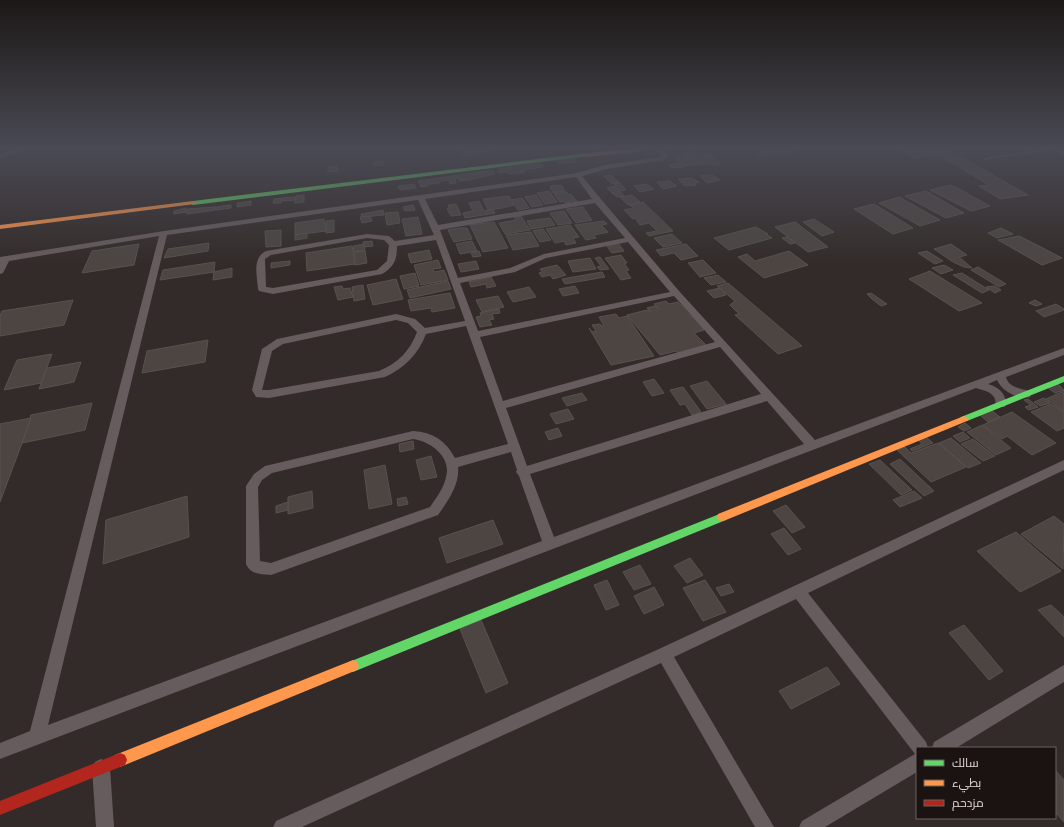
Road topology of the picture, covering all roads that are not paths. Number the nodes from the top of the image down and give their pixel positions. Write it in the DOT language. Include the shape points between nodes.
graph roads {
  1 [pos="259,188"];
  2 [pos="321,188"];
  3 [pos="488,188"];
  4 [pos="588,188"];
  5 [pos="421,197"];
  6 [pos="597,200"];
  7 [pos="0,218"];
  8 [pos="0,227"];
  9 [pos="437,232"];
  10 [pos="164,233"];
  11 [pos="630,239"];
  12 [pos="393,244"];
  13 [pos="3,260"];
  14 [pos="0,271"];
  15 [pos="454,282"];
  16 [pos="676,293"];
  17 [pos="469,323"];
  18 [pos="422,332"];
  19 [pos="474,335"];
  20 [pos="722,342"];
  21 [pos="1064,351"];
  22 [pos="1001,375"];
  23 [pos="1064,379"];
  24 [pos="977,385"];
  25 [pos="1026,394"];
  26 [pos="769,396"];
  27 [pos="1001,404"];
  28 [pos="499,406"];
  29 [pos="813,446"];
  30 [pos="514,447"];
  31 [pos="452,464"];
  32 [pos="1064,465"];
  33 [pos="522,472"];
  34 [pos="550,545"];
  35 [pos="798,591"];
  36 [pos="664,654"];
  37 [pos="1064,673"];
  38 [pos="37,737"];
  39 [pos="919,747"];
  40 [pos="942,747"];
  41 [pos="0,751"];
  42 [pos="916,763"];
  43 [pos="101,768"];
  44 [pos="0,808"];
  45 [pos="105,827"];
  46 [pos="282,827"];
  47 [pos="766,827"];
  48 [pos="808,827"];
  1 -- 7 [label="street"];
  2 -- 8 [label="street"];
  3 -- 5 [label="street"];
  4 -- 6 [label="street"];
  5 -- 9 [label="street"];
  5 -- 10 [label="street"];
  6 -- 9 [label="street"];
  6 -- 11 [label="street"];
  9 -- 12 [label="street"];
  9 -- 15 [label="street"];
  10 -- 13 [label="street"];
  10 -- 38 [label="street"];
  11 -- 15 [label="street" via="544,256 516,269"];
  11 -- 16 [label="street"];
  12 -- 12 [label="street" via="386,238 367,236 268,253 261,259 262,289 273,291 379,272 388,267 392,260"];
  13 -- 14 [label="street"];
  15 -- 17 [label="street"];
  16 -- 19 [label="street"];
  16 -- 20 [label="street"];
  17 -- 18 [label="street"];
  17 -- 19 [label="street"];
  18 -- 18 [label="street" via="420,327 405,317 396,317 280,341 267,349 257,390 260,394 269,394 381,374 405,361"];
  19 -- 28 [label="street"];
  20 -- 26 [label="street"];
  20 -- 28 [label="street"];
  21 -- 22 [label="street"];
  22 -- 24 [label="street"];
  22 -- 25 [label="street" via="1001,380 1006,386"];
  23 -- 25 [label="street"];
  24 -- 27 [label="street" via="996,392 1001,398"];
  24 -- 29 [label="street"];
  25 -- 27 [label="street"];
  26 -- 29 [label="street"];
  26 -- 33 [label="street"];
  27 -- 43 [label="street"];
  28 -- 30 [label="street"];
  29 -- 34 [label="street"];
  30 -- 31 [label="street"];
  30 -- 33 [label="street"];
  31 -- 31 [label="street" via="446,451 432,438 413,435 269,469 258,476 252,486 252,564 258,568 271,569 434,511 453,476"];
  32 -- 35 [label="street"];
  33 -- 34 [label="street"];
  34 -- 38 [label="street"];
  35 -- 36 [label="street"];
  35 -- 39 [label="street"];
  36 -- 46 [label="street"];
  36 -- 47 [label="street"];
  37 -- 40 [label="street"];
  38 -- 41 [label="street"];
  42 -- 48 [label="street"];
  43 -- 44 [label="street"];
  43 -- 45 [label="street"];
}
